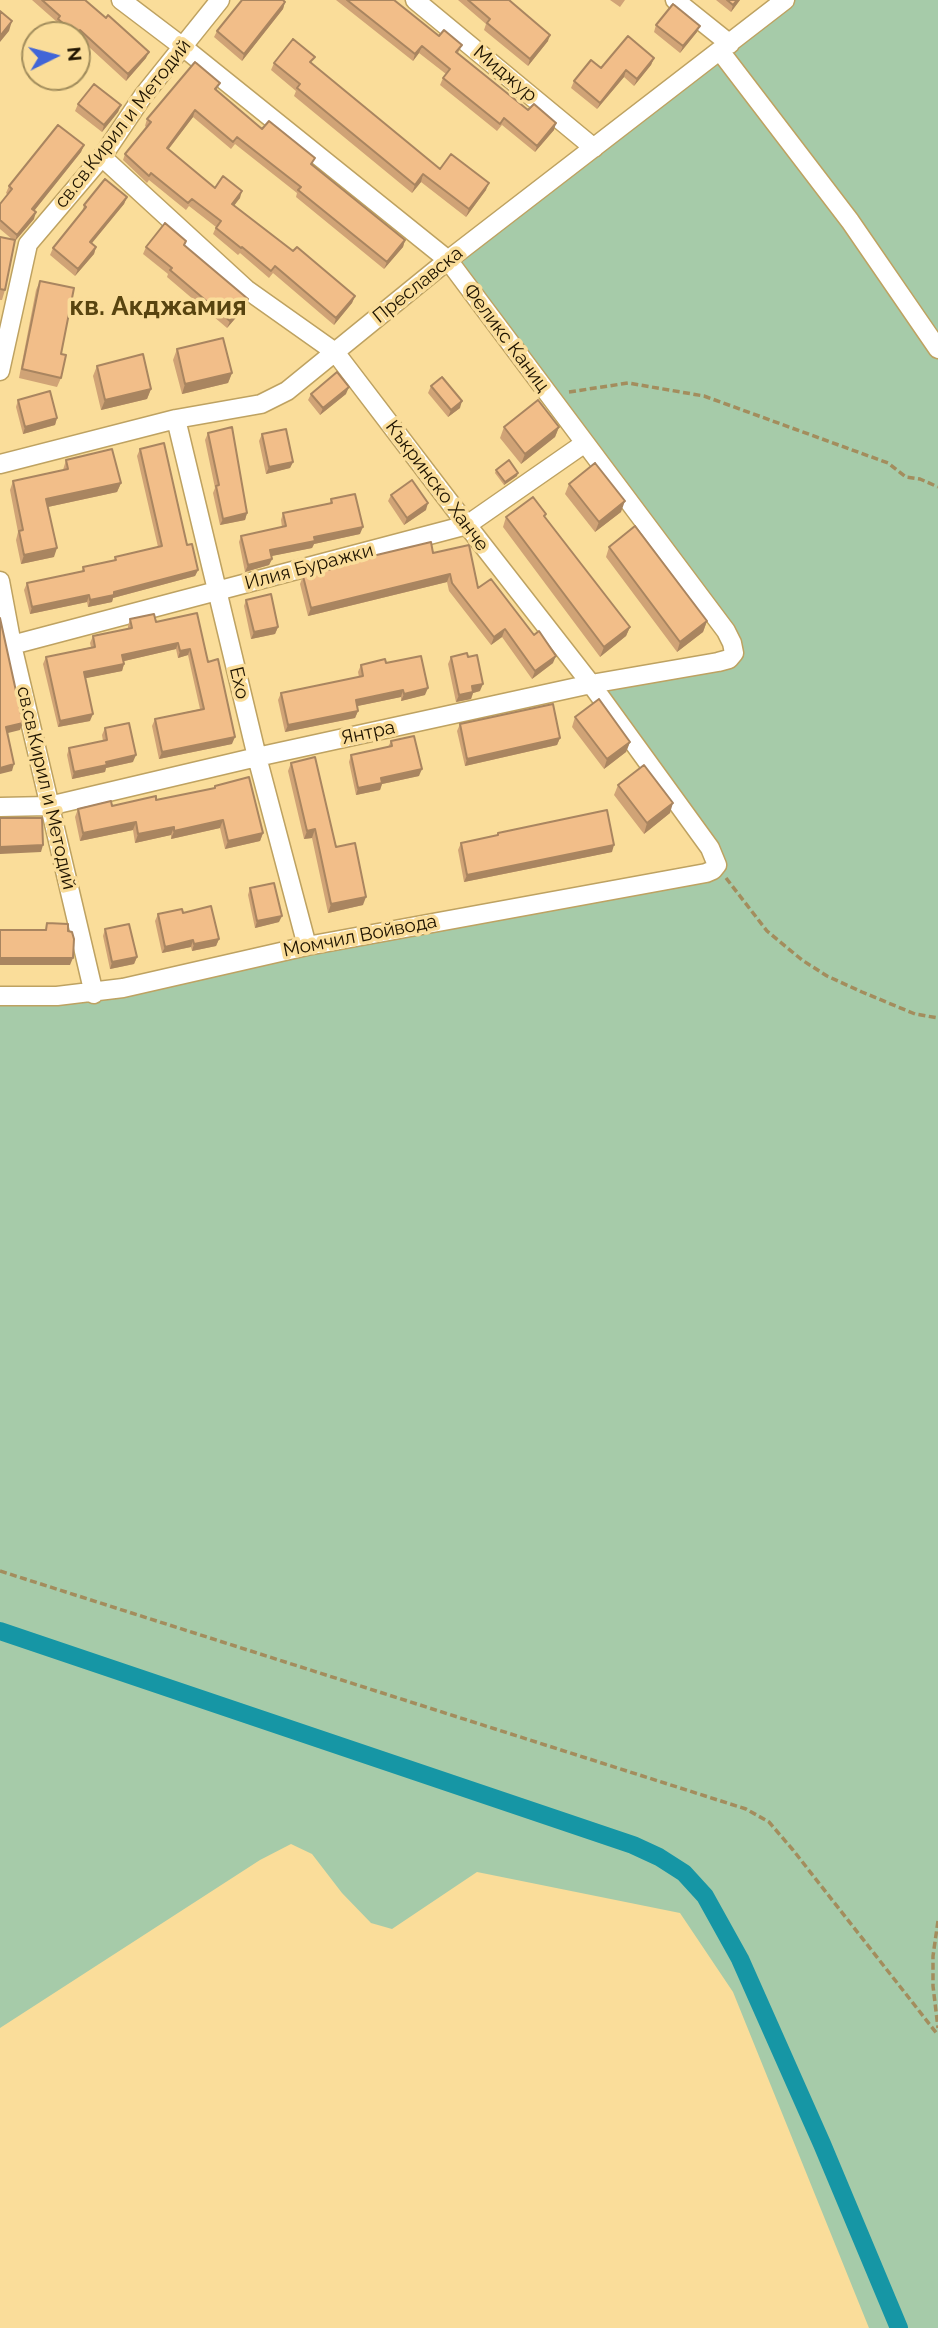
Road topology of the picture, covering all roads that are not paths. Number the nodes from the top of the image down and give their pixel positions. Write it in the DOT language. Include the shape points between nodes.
graph roads {
  1 [pos="121,0"];
  2 [pos="220,0"];
  3 [pos="415,0"];
  4 [pos="675,0"];
  5 [pos="785,0"];
  6 [pos="183,47"];
  7 [pos="725,47"];
  8 [pos="594,148"];
  9 [pos="102,157"];
  10 [pos="448,260"];
  11 [pos="938,349"];
  12 [pos="335,352"];
  13 [pos="0,371"];
  14 [pos="176,419"];
  15 [pos="585,443"];
  16 [pos="0,464"];
  17 [pos="467,526"];
  18 [pos="0,581"];
  19 [pos="217,592"];
  20 [pos="12,645"];
  21 [pos="734,653"];
  22 [pos="592,684"];
  23 [pos="257,757"];
  24 [pos="49,806"];
  25 [pos="0,807"];
  26 [pos="717,865"];
  27 [pos="307,946"];
  28 [pos="94,994"];
  29 [pos="0,996"];
  1 -- 6 [label="street, Феликс Каниц"];
  2 -- 6 [label="street, св.св.Кирил и Методий"];
  3 -- 8 [label="street, Миджур"];
  4 -- 7 [label="street"];
  5 -- 7 [label="street, Преславска"];
  6 -- 9 [label="street, св.св.Кирил и Методий"];
  6 -- 10 [label="street, Феликс Каниц"];
  7 -- 8 [label="street, Преславска"];
  7 -- 11 [label="street"];
  8 -- 10 [label="street, Преславска"];
  9 -- 12 [label="street, Къкринско Ханче" via="246,289"];
  9 -- 13 [label="street, св.св.Кирил и Методий" via="28,244"];
  10 -- 12 [label="street, Преславска"];
  10 -- 15 [label="street, Феликс Каниц"];
  12 -- 14 [label="street, Преславска" via="287,391 261,404"];
  12 -- 17 [label="street, Къкринско Ханче"];
  14 -- 16 [label="street, Преславска"];
  14 -- 19 [label="street, Ехо"];
  15 -- 17 [label="street, Илия Буражки"];
  15 -- 21 [label="street, Феликс Каниц" via="726,631"];
  17 -- 19 [label="street, Илия Буражки"];
  17 -- 22 [label="street, Къкринско Ханче"];
  18 -- 20 [label="street, св.св.Кирил и Методий"];
  19 -- 20 [label="street, Илия Буражки"];
  19 -- 23 [label="street, Ехо"];
  20 -- 24 [label="street, св.св.Кирил и Методий"];
  21 -- 22 [label="street, Янтра" via="718,662"];
  22 -- 23 [label="street, Янтра"];
  22 -- 26 [label="street, Къкринско Ханче" via="710,848"];
  23 -- 24 [label="street, Янтра"];
  23 -- 27 [label="street, Ехо"];
  24 -- 25 [label="street, Янтра"];
  24 -- 28 [label="street, св.св.Кирил и Методий"];
  26 -- 27 [label="street, Момчил Войвода" via="706,873"];
  27 -- 28 [label="street, Момчил Войвода"];
  28 -- 29 [label="street, Момчил Войвода"];
}
